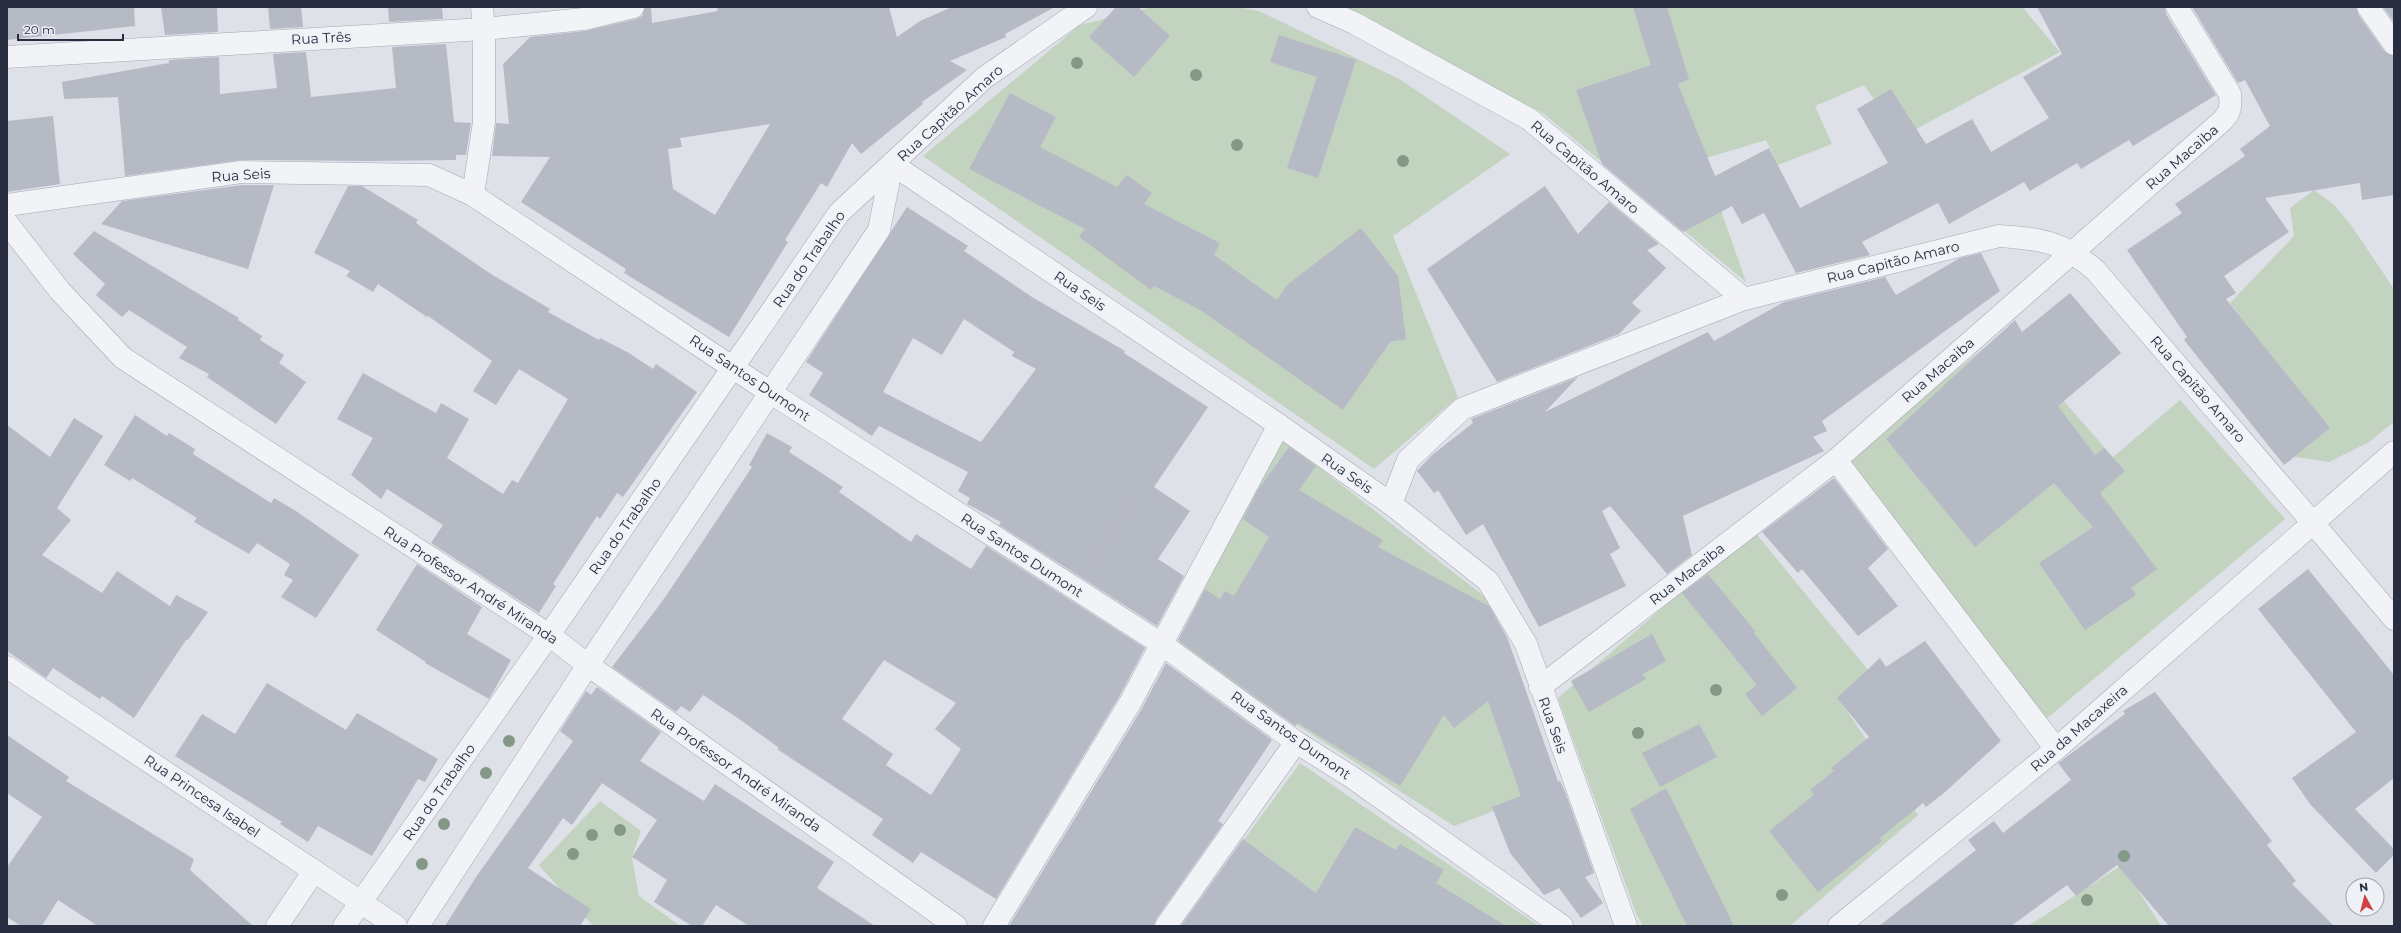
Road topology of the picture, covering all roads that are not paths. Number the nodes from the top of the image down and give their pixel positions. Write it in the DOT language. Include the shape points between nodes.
graph roads {
  1 [pos="482,7"];
  2 [pos="632,7"];
  3 [pos="1086,7"];
  4 [pos="1318,7"];
  5 [pos="2177,7"];
  6 [pos="2368,7"];
  7 [pos="484,29"];
  8 [pos="2394,44"];
  9 [pos="7,57"];
  10 [pos="892,164"];
  11 [pos="473,195"];
  12 [pos="7,205"];
  13 [pos="7,223"];
  14 [pos="2074,252"];
  15 [pos="1744,299"];
  16 [pos="734,367"];
  17 [pos="771,393"];
  18 [pos="1279,425"];
  19 [pos="2394,452"];
  20 [pos="1836,460"];
  21 [pos="1391,504"];
  22 [pos="2313,523"];
  23 [pos="2394,619"];
  24 [pos="549,635"];
  25 [pos="1162,645"];
  26 [pos="588,665"];
  27 [pos="7,667"];
  28 [pos="1540,687"];
  29 [pos="1296,742"];
  30 [pos="2056,749"];
  31 [pos="314,871"];
  32 [pos="361,903"];
  33 [pos="277,926"];
  34 [pos="344,926"];
  35 [pos="396,926"];
  36 [pos="418,926"];
  37 [pos="956,926"];
  38 [pos="994,926"];
  39 [pos="1166,926"];
  40 [pos="1562,926"];
  41 [pos="1626,926"];
  42 [pos="1839,926"];
  1 -- 7 [label="street"];
  2 -- 7 [label="street, Rua Três" via="584,19"];
  3 -- 10 [label="street, Rua Capitão Amaro" via="984,78"];
  4 -- 15 [label="street, Rua Capitão Amaro" via="1354,23 1529,119"];
  5 -- 14 [label="street, Rua Macaiba" via="2230,94 2229,114"];
  6 -- 8 [label="street"];
  7 -- 9 [label="street, Rua Três"];
  7 -- 11 [label="street" via="484,122"];
  10 -- 16 [label="street, Rua do Trabalho" via="839,213"];
  10 -- 17 [label="street" via="879,230"];
  10 -- 18 [label="street, Rua Seis"];
  11 -- 12 [label="street, Rua Seis" via="429,175 241,172"];
  11 -- 16 [label="street, Rua Santos Dumont"];
  13 -- 24 [label="street, Rua Professor André Miranda" via="60,291 123,358"];
  14 -- 15 [label="street, Rua Capitão Amaro" via="2051,243 1999,236"];
  14 -- 20 [label="street, Rua Macaiba"];
  14 -- 22 [label="street, Rua Capitão Amaro" via="2095,270"];
  15 -- 21 [label="street" via="1462,409 1408,460"];
  16 -- 17 [label="street, Rua Santos Dumont"];
  16 -- 24 [label="street, Rua do Trabalho"];
  17 -- 25 [label="street, Rua Santos Dumont"];
  17 -- 26 [label="street"];
  18 -- 21 [label="street, Rua Seis"];
  18 -- 25 [label="street"];
  19 -- 22 [label="street, Rua da Macaxeira"];
  20 -- 28 [label="street, Rua Macaiba"];
  20 -- 30 [label="street"];
  21 -- 28 [label="street, Rua Seis" via="1488,581 1526,644"];
  22 -- 23 [label="street, Rua Capitão Amaro"];
  22 -- 30 [label="street, Rua da Macaxeira"];
  24 -- 26 [label="street, Rua Professor André Miranda"];
  24 -- 32 [label="street, Rua do Trabalho"];
  25 -- 29 [label="street, Rua Santos Dumont"];
  25 -- 38 [label="street" via="1130,703"];
  26 -- 36 [label="street"];
  26 -- 37 [label="street, Rua Professor André Miranda"];
  27 -- 31 [label="street, Rua Princesa Isabel"];
  28 -- 41 [label="street, Rua Seis"];
  29 -- 39 [label="street"];
  29 -- 40 [label="street, Rua Santos Dumont" via="1353,778"];
  30 -- 42 [label="street, Rua da Macaxeira"];
  31 -- 32 [label="street, Rua Princesa Isabel"];
  31 -- 33 [label="street"];
  32 -- 34 [label="street, Rua do Trabalho"];
  32 -- 35 [label="street, Rua Princesa Isabel"];
}
